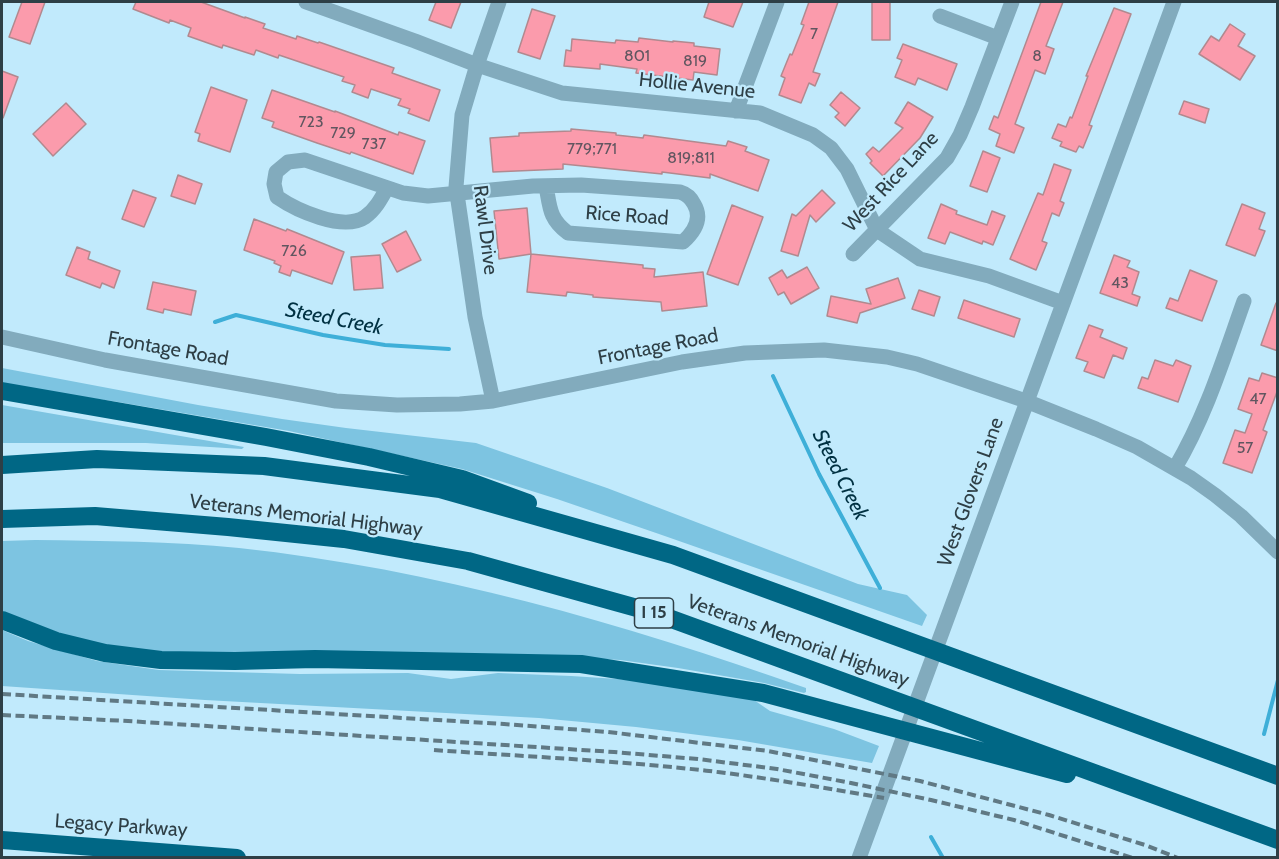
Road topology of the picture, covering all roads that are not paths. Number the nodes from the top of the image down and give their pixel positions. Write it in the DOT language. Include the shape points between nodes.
graph roads {
  1 [pos="306,2"];
  2 [pos="499,2"];
  3 [pos="777,2"];
  4 [pos="1012,2"];
  5 [pos="1174,2"];
  6 [pos="340,7"];
  7 [pos="940,16"];
  8 [pos="998,38"];
  9 [pos="477,65"];
  10 [pos="736,111"];
  11 [pos="546,186"];
  12 [pos="387,188"];
  13 [pos="457,194"];
  14 [pos="877,230"];
  15 [pos="853,254"];
  16 [pos="1244,301"];
  17 [pos="1063,303"];
  18 [pos="2,337"];
  19 [pos="2,391"];
  20 [pos="494,401"];
  21 [pos="1026,402"];
  22 [pos="2,465"];
  23 [pos="1175,468"];
  24 [pos="2,519"];
  25 [pos="1278,552"];
  26 [pos="674,555"];
  27 [pos="2,620"];
  28 [pos="1278,776"];
  29 [pos="1182,805"];
  30 [pos="2,840"];
  31 [pos="1278,840"];
  32 [pos="237,858"];
  33 [pos="859,858"];
  1 -- 6 [label="street, Hollie Avenue"];
  2 -- 9 [label="street, Rawl Drive"];
  3 -- 10 [label="street"];
  4 -- 8 [label="street, West Rice Lane"];
  5 -- 17 [label="street, West Glovers Lane"];
  6 -- 9 [label="street, Hollie Avenue"];
  7 -- 8 [label="street"];
  8 -- 14 [label="street, West Rice Lane" via="947,158"];
  9 -- 10 [label="street, Hollie Avenue" via="562,93"];
  9 -- 13 [label="street, Rawl Drive" via="462,115"];
  10 -- 14 [label="street, Hollie Avenue" via="760,113 813,135 831,148 848,169"];
  11 -- 11 [label="street, Rice Road" via="680,192 691,199 699,216 695,229 682,242 568,233 552,217"];
  11 -- 13 [label="street, Rice Road"];
  12 -- 12 [label="street, Rice Road" via="376,207 352,223 331,221 291,206 277,197 274,184 276,172 288,162 305,160"];
  12 -- 13 [label="street, Rice Road" via="428,196"];
  13 -- 20 [label="street, Rawl Drive" via="475,317"];
  14 -- 15 [label="street, West Rice Lane"];
  14 -- 17 [label="street" via="920,259 989,276"];
  16 -- 23 [label="street" via="1197,426"];
  17 -- 21 [label="street, West Glovers Lane"];
  18 -- 20 [label="street, Frontage Road" via="105,360 336,401 397,405"];
  19 -- 26 [label="highway" via="277,439 451,476"];
  20 -- 21 [label="street, Frontage Road" via="682,362 745,353 824,350 917,364"];
  21 -- 23 [label="street, Frontage Road" via="1117,438"];
  21 -- 33 [label="street, West Glovers Lane"];
  22 -- 26 [label="highway, Veterans Memorial Highway" via="97,459 276,467 440,489"];
  23 -- 25 [label="street, Frontage Road" via="1224,502"];
  24 -- 29 [label="highway, Veterans Memorial Highway / I 15" via="95,516 228,527 344,539 468,561 655,613"];
  26 -- 28 [label="highway, Veterans Memorial Highway"];
  27 -- 29 [label="highway" via="56,641 161,660 581,664 763,693"];
  29 -- 31 [label="highway, Veterans Memorial Highway / I 15"];
  30 -- 32 [label="highway, Legacy Parkway"];
}
